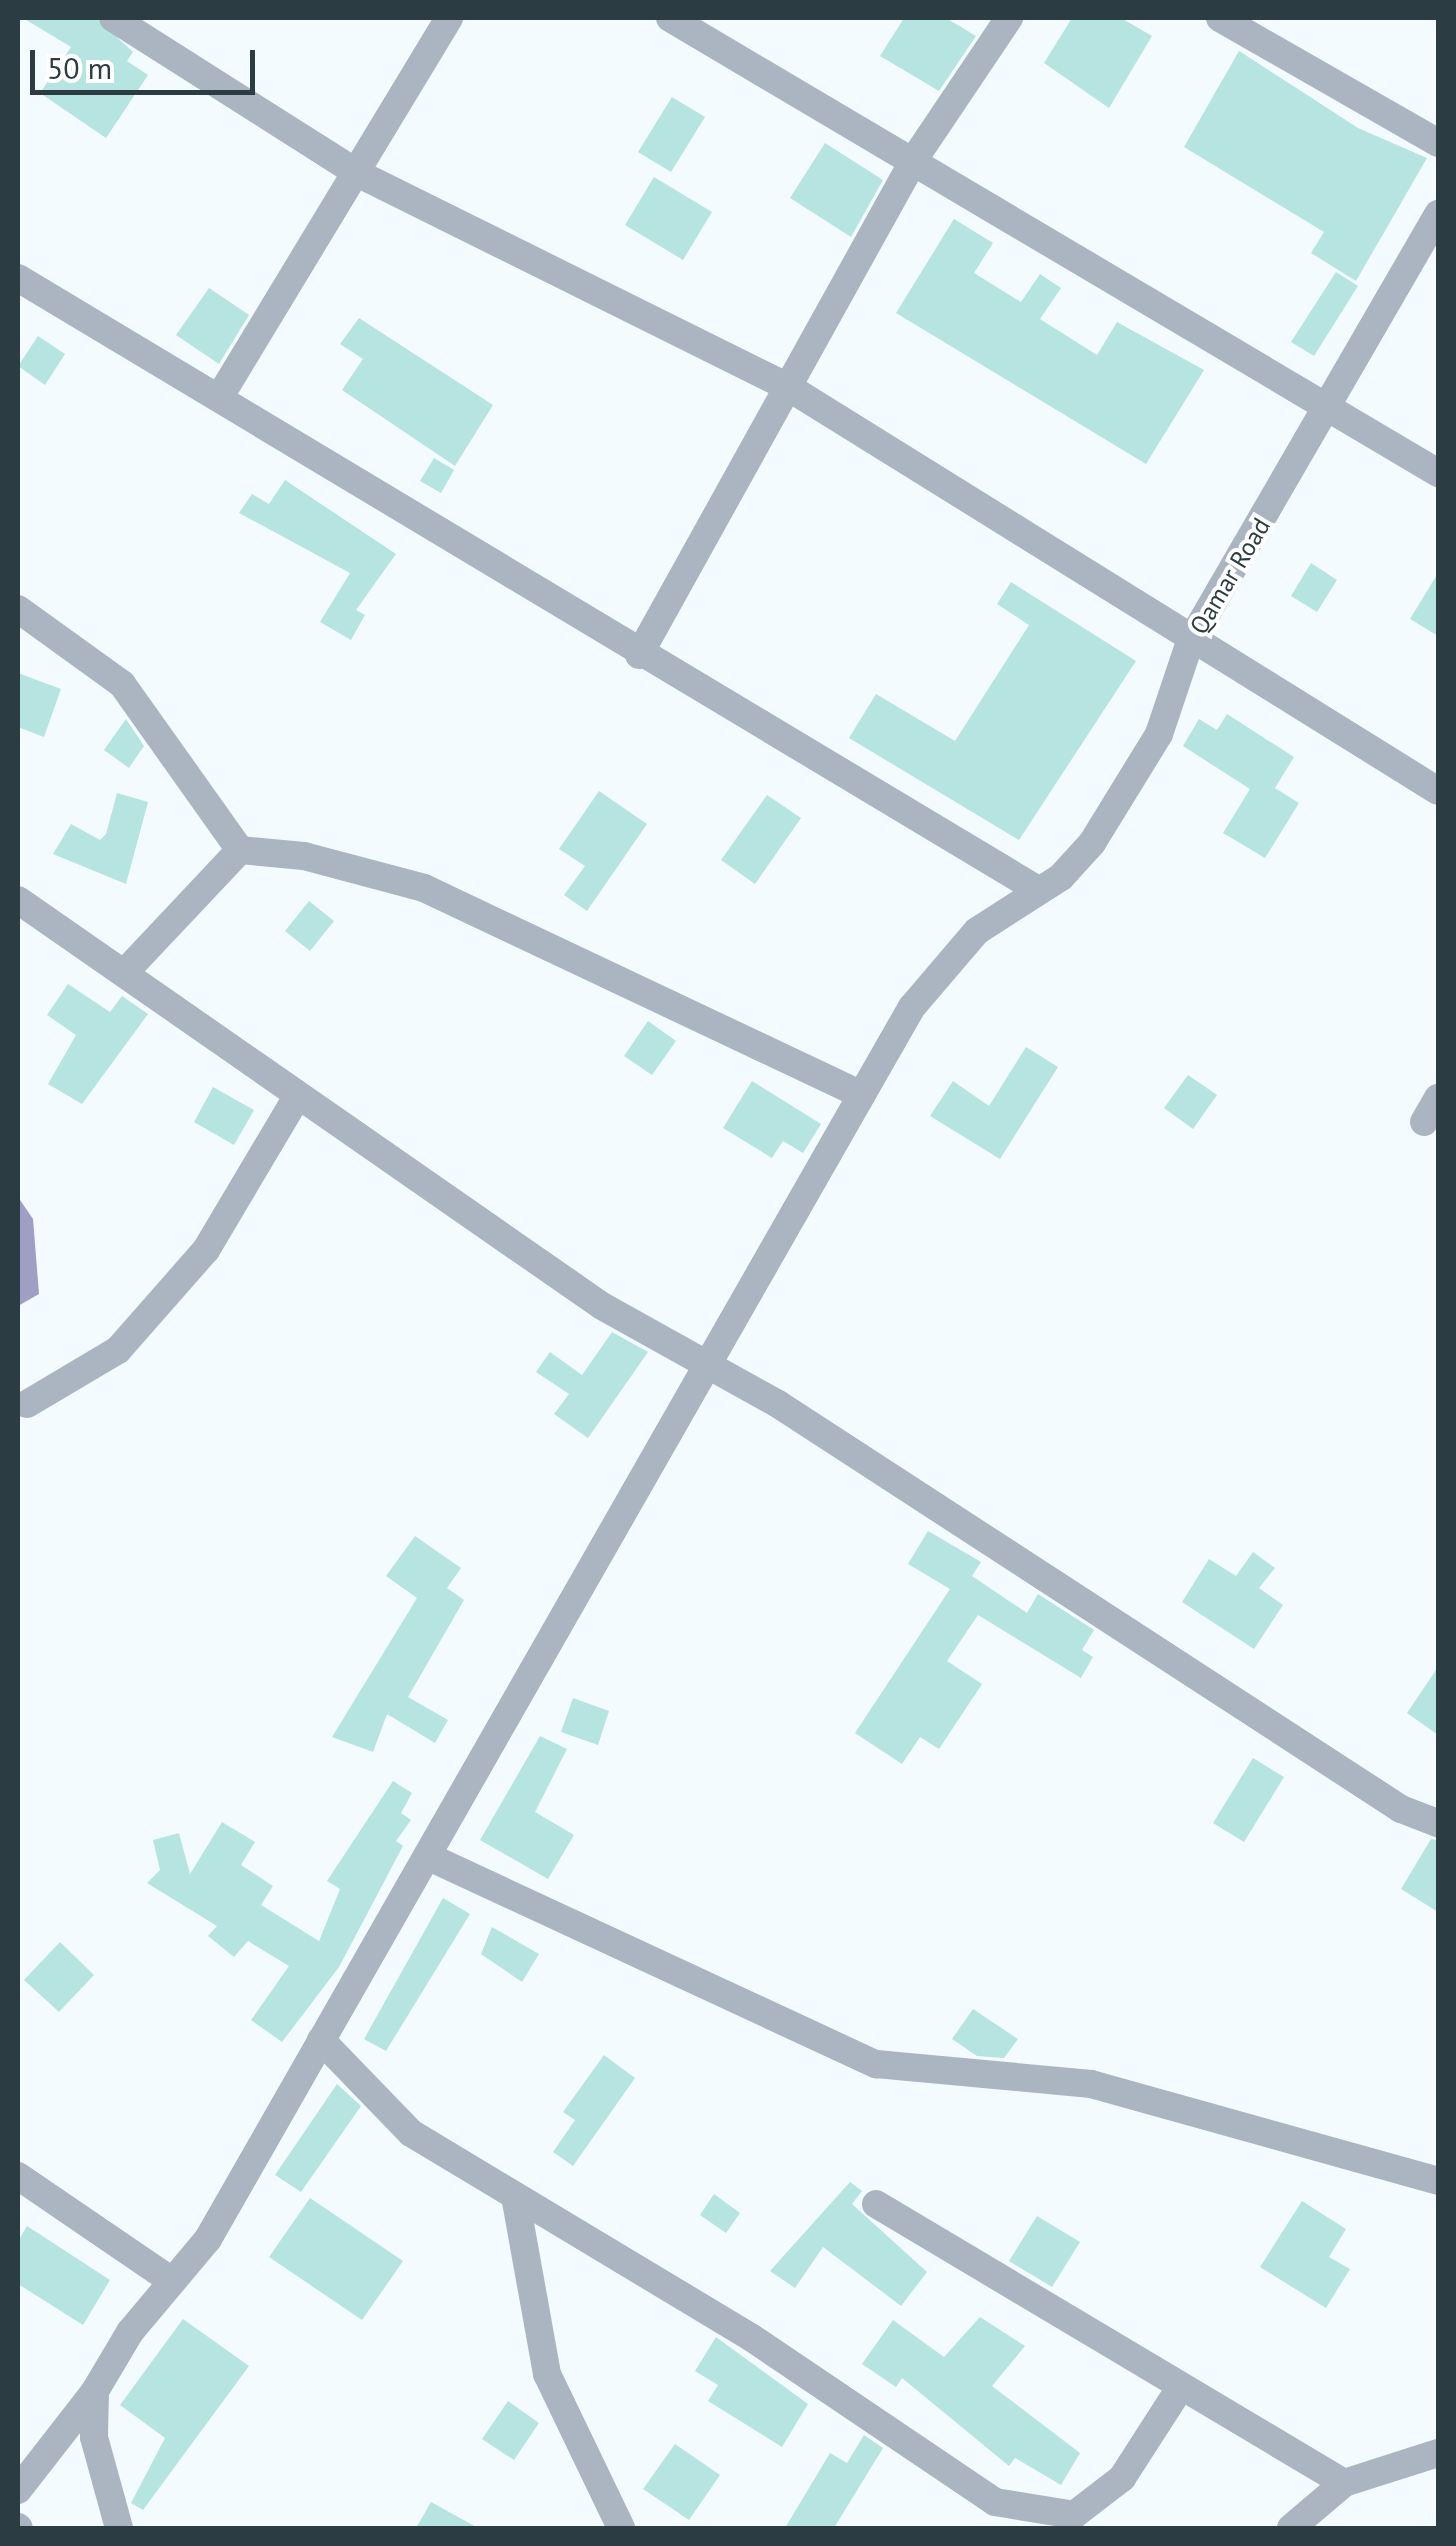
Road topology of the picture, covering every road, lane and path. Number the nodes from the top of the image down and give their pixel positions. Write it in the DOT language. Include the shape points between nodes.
graph roads {
  1 [pos="113,18"];
  2 [pos="450,18"];
  3 [pos="670,18"];
  4 [pos="1009,18"];
  5 [pos="1220,18"];
  6 [pos="1438,143"];
  7 [pos="915,158"];
  8 [pos="358,173"];
  9 [pos="1438,214"];
  10 [pos="18,278"];
  11 [pos="788,387"];
  12 [pos="219,398"];
  13 [pos="1331,408"];
  14 [pos="1438,473"];
  15 [pos="18,610"];
  16 [pos="1190,642"];
  17 [pos="639,655"];
  18 [pos="1438,790"];
  19 [pos="240,850"];
  20 [pos="1038,890"];
  21 [pos="18,900"];
  22 [pos="127,970"];
  23 [pos="862,1095"];
  24 [pos="297,1097"];
  25 [pos="707,1364"];
  26 [pos="21,1402"];
  27 [pos="1438,1823"];
  28 [pos="427,1856"];
  29 [pos="321,2040"];
  30 [pos="18,2176"];
  31 [pos="1438,2180"];
  32 [pos="515,2196"];
  33 [pos="876,2204"];
  34 [pos="172,2280"];
  35 [pos="1178,2390"];
  36 [pos="96,2391"];
  37 [pos="1438,2452"];
  38 [pos="1344,2483"];
  39 [pos="18,2490"];
  40 [pos="119,2528"];
  41 [pos="621,2528"];
  42 [pos="1291,2528"];
  1 -- 8 [label="street"];
  2 -- 8 [label="street"];
  3 -- 7 [label="street"];
  4 -- 7 [label="street"];
  5 -- 6 [label="street"];
  7 -- 11 [label="street"];
  7 -- 13 [label="street"];
  8 -- 11 [label="street"];
  8 -- 12 [label="street"];
  9 -- 13 [label="street, Qamar Road"];
  10 -- 12 [label="street"];
  11 -- 16 [label="street"];
  11 -- 17 [label="street"];
  12 -- 17 [label="street"];
  13 -- 14 [label="street"];
  13 -- 16 [label="street, Qamar Road"];
  15 -- 19 [label="street" via="122,684"];
  16 -- 18 [label="street"];
  16 -- 20 [label="street, Qamar Road" via="1158,734 1092,843"];
  17 -- 20 [label="street"];
  19 -- 22 [label="street"];
  19 -- 23 [label="street" via="424,888"];
  20 -- 23 [label="street, Qamar Road" via="999,911 912,1008"];
  21 -- 22 [label="street"];
  22 -- 24 [label="street"];
  23 -- 25 [label="street, Qamar Road"];
  24 -- 25 [label="street" via="602,1306"];
  24 -- 26 [label="street" via="206,1250 118,1350"];
  25 -- 27 [label="street" via="1400,1809"];
  25 -- 28 [label="street, Qamar Road"];
  28 -- 29 [label="street, Qamar Road"];
  28 -- 31 [label="street" via="876,2064 1091,2084"];
  29 -- 32 [label="street" via="411,2133"];
  29 -- 34 [label="street, Qamar Road" via="208,2240"];
  30 -- 34 [label="street"];
  32 -- 35 [label="street" via="752,2338 996,2502 1074,2514 1122,2478"];
  32 -- 41 [label="street" via="547,2374"];
  33 -- 35 [label="street"];
  34 -- 36 [label="street, Qamar Road"];
  35 -- 38 [label="street"];
  36 -- 39 [label="street, Qamar Road"];
  36 -- 40 [label="street" via="94,2436"];
  37 -- 38 [label="street"];
  38 -- 42 [label="street"];
}
